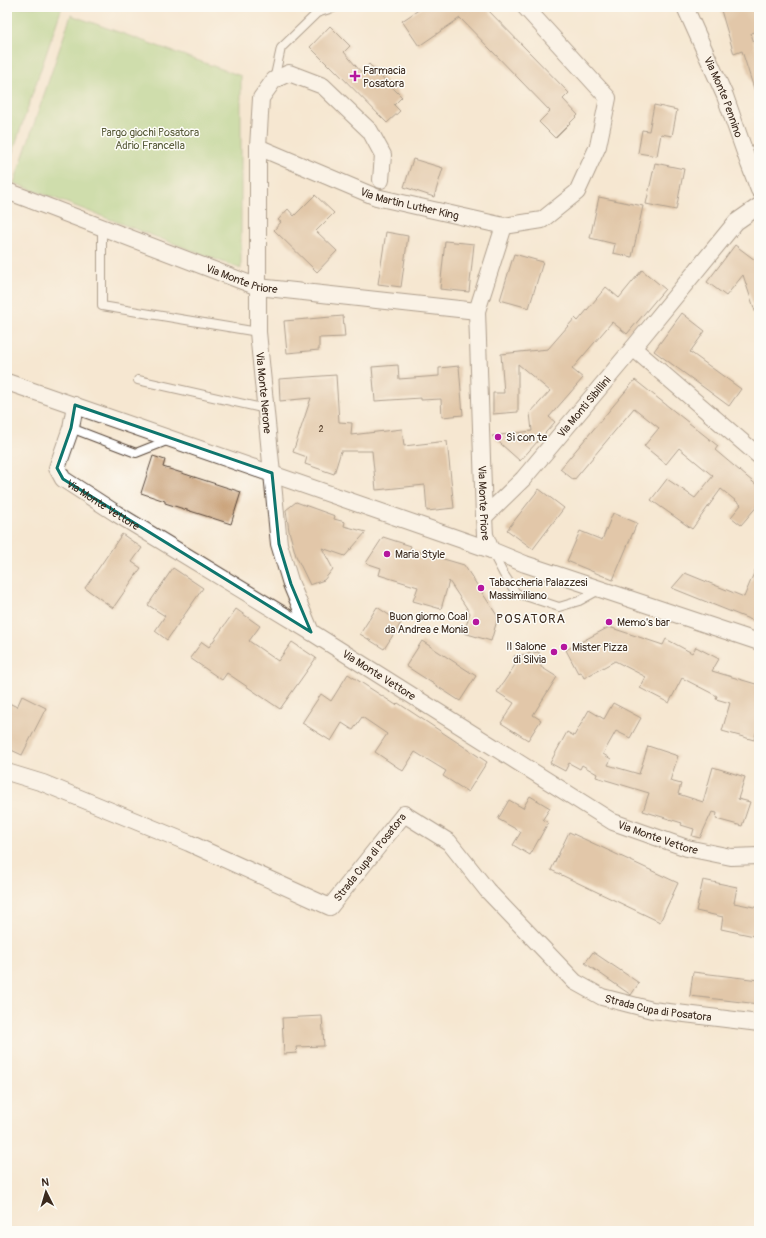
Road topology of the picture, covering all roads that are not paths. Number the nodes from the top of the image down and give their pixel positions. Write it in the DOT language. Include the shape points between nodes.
graph roads {
  1 [pos="336,7"];
  2 [pos="525,7"];
  3 [pos="685,7"];
  4 [pos="274,80"];
  5 [pos="258,146"];
  6 [pos="380,180"];
  7 [pos="759,190"];
  8 [pos="13,193"];
  9 [pos="759,206"];
  10 [pos="504,226"];
  11 [pos="102,227"];
  12 [pos="258,288"];
  13 [pos="477,311"];
  14 [pos="258,332"];
  15 [pos="633,348"];
  16 [pos="138,380"];
  17 [pos="7,382"];
  18 [pos="75,405"];
  19 [pos="266,408"];
  20 [pos="71,428"];
  21 [pos="172,439"];
  22 [pos="759,456"];
  23 [pos="272,473"];
  24 [pos="484,517"];
  25 [pos="491,550"];
  26 [pos="600,589"];
  27 [pos="311,632"];
  28 [pos="759,642"];
  29 [pos="7,772"];
  30 [pos="759,856"];
  31 [pos="759,1023"];
  1 -- 4 [label="lane" via="317,14 281,48"];
  2 -- 10 [label="street, Via Martin Luther King" via="608,98 598,146 577,192 542,220"];
  3 -- 7 [label="street, Via Monte Pennino" via="725,96"];
  4 -- 5 [label="street" via="261,98"];
  4 -- 6 [label="street, Via Martin Luther King" via="289,73 323,86 370,131 383,155"];
  5 -- 10 [label="street, Via Martin Luther King" via="376,196"];
  5 -- 12 [label="street, Via Monte Nerone"];
  8 -- 11 [label="street, Via Monte Priore"];
  9 -- 15 [label="street, Via Monti Sibillini" via="736,222"];
  10 -- 13 [label="street, Via Monte Priore"];
  11 -- 12 [label="street, Via Monte Priore"];
  11 -- 14 [label="lane" via="102,306"];
  12 -- 13 [label="street, Via Monte Priore"];
  12 -- 14 [label="street, Via Monte Nerone"];
  13 -- 24 [label="street, Via Monte Priore"];
  14 -- 19 [label="street, Via Monte Nerone"];
  15 -- 22 [label="street"];
  15 -- 24 [label="street, Via Monti Sibillini" via="523,478"];
  16 -- 19 [label="lane"];
  17 -- 18 [label="street"];
  18 -- 20 [label="street, Via Monte Vettore"];
  18 -- 21 [label="street"];
  19 -- 23 [label="street, Via Monte Nerone"];
  20 -- 21 [label="lane" via="136,452"];
  20 -- 27 [label="street, Via Monte Vettore" via="57,468 63,479"];
  21 -- 23 [label="street"];
  23 -- 25 [label="street"];
  23 -- 27 [label="street, Via Monte Nerone" via="279,544 291,584"];
  24 -- 25 [label="street, Via Monte Priore" via="485,535"];
  25 -- 26 [label="street"];
  25 -- 26 [label="lane" via="516,593 559,607 579,601"];
  26 -- 28 [label="street"];
  27 -- 30 [label="street, Via Monte Vettore" via="613,822 687,848 731,857"];
  29 -- 31 [label="street, Strada Cupa di Posatora" via="189,843 330,907 404,814 449,842 487,890 575,982 602,997 652,1010"];
}
